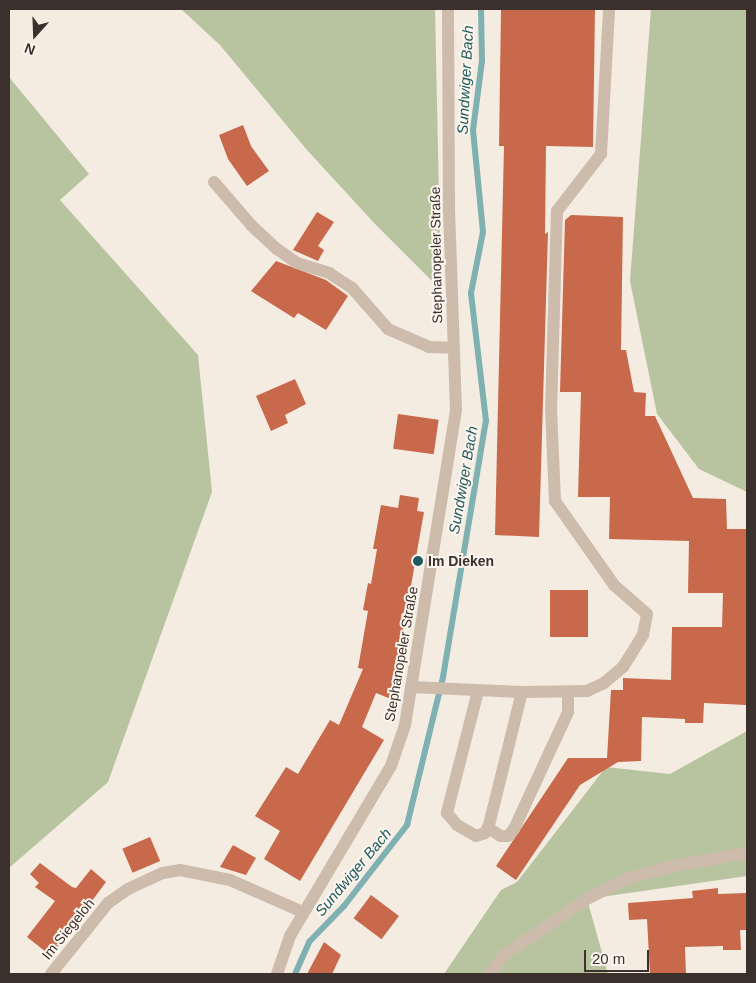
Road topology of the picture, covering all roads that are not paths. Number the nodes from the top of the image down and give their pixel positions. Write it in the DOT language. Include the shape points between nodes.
graph roads {
  1 [pos="448,9"];
  2 [pos="609,9"];
  3 [pos="214,182"];
  4 [pos="453,348"];
  5 [pos="411,688"];
  6 [pos="478,691"];
  7 [pos="522,692"];
  8 [pos="568,693"];
  9 [pos="488,828"];
  10 [pos="747,853"];
  11 [pos="303,912"];
  12 [pos="51,974"];
  13 [pos="277,974"];
  14 [pos="490,974"];
  1 -- 4 [label="street, Stephanopeler Straße"];
  2 -- 8 [label="street" via="601,154 557,211 551,410 555,501 614,584 647,614 643,635 623,667 594,689"];
  3 -- 4 [label="street" via="277,249 297,263 329,273 352,288 388,329 429,347"];
  4 -- 5 [label="street, Stephanopeler Straße" via="454,432"];
  5 -- 6 [label="street"];
  5 -- 11 [label="street, Stephanopeler Straße" via="402,736 391,766"];
  6 -- 7 [label="street"];
  6 -- 9 [label="street" via="447,813 457,825 476,836"];
  7 -- 8 [label="street"];
  7 -- 9 [label="street"];
  8 -- 9 [label="street" via="568,712 514,829 508,836 501,836"];
  10 -- 14 [label="street" via="678,865 629,878 587,899 504,955"];
  11 -- 12 [label="street, Im Siegeloh" via="230,880 180,870 163,873 108,902"];
  11 -- 13 [label="street, Stephanopeler Straße" via="290,936"];
}
